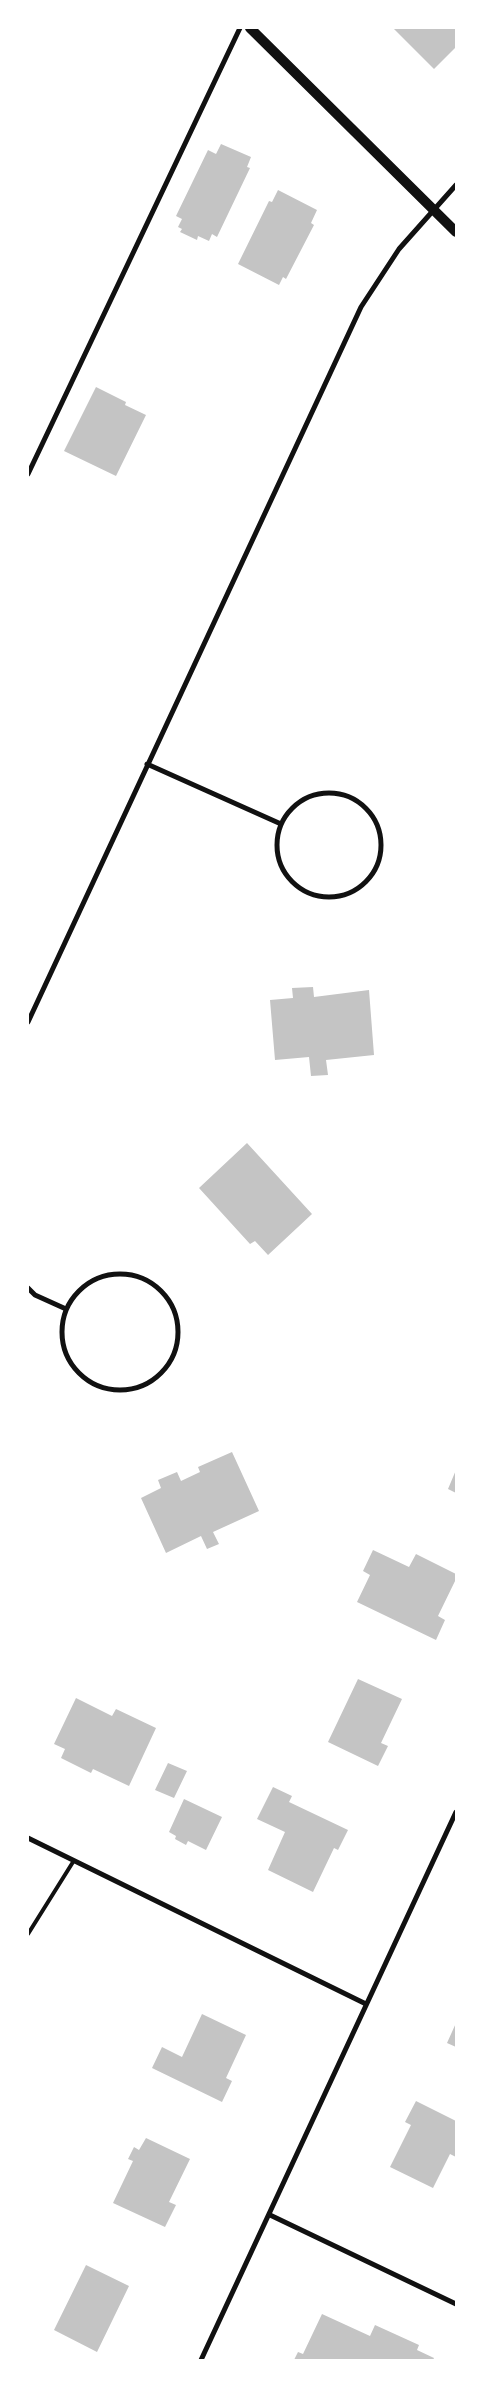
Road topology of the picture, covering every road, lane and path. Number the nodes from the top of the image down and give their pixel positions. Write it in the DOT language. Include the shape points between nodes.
graph roads {
  1 [pos="240,28"];
  2 [pos="250,28"];
  3 [pos="456,185"];
  4 [pos="434,209"];
  5 [pos="456,232"];
  6 [pos="28,474"];
  7 [pos="147,764"];
  8 [pos="281,824"];
  9 [pos="28,1022"];
  10 [pos="28,1288"];
  11 [pos="66,1309"];
  12 [pos="456,1812"];
  13 [pos="28,1838"];
  14 [pos="73,1862"];
  15 [pos="28,1934"];
  16 [pos="366,2004"];
  17 [pos="270,2215"];
  18 [pos="456,2304"];
  19 [pos="200,2360"];
  1 -- 6 [label="street"];
  2 -- 4 [label="main road"];
  3 -- 4 [label="street"];
  4 -- 5 [label="main road"];
  4 -- 7 [label="street" via="399,249 361,307"];
  7 -- 8 [label="street"];
  7 -- 9 [label="street"];
  8 -- 8 [label="street" via="276,844 279,864 291,881 308,893 328,898 348,894 365,883 377,866 382,846 379,826 367,808 351,796 330,792 310,795 293,806"];
  10 -- 11 [label="street" via="35,1295"];
  11 -- 11 [label="street" via="61,1331 66,1354 78,1373 97,1386 119,1391 141,1386 160,1374 173,1355 178,1333 174,1310 162,1291 143,1278 120,1274 98,1278 79,1290"];
  12 -- 16 [label="street"];
  13 -- 14 [label="street"];
  14 -- 15 [label="lane"];
  14 -- 16 [label="street"];
  16 -- 17 [label="street"];
  17 -- 18 [label="street"];
  17 -- 19 [label="street"];
}
